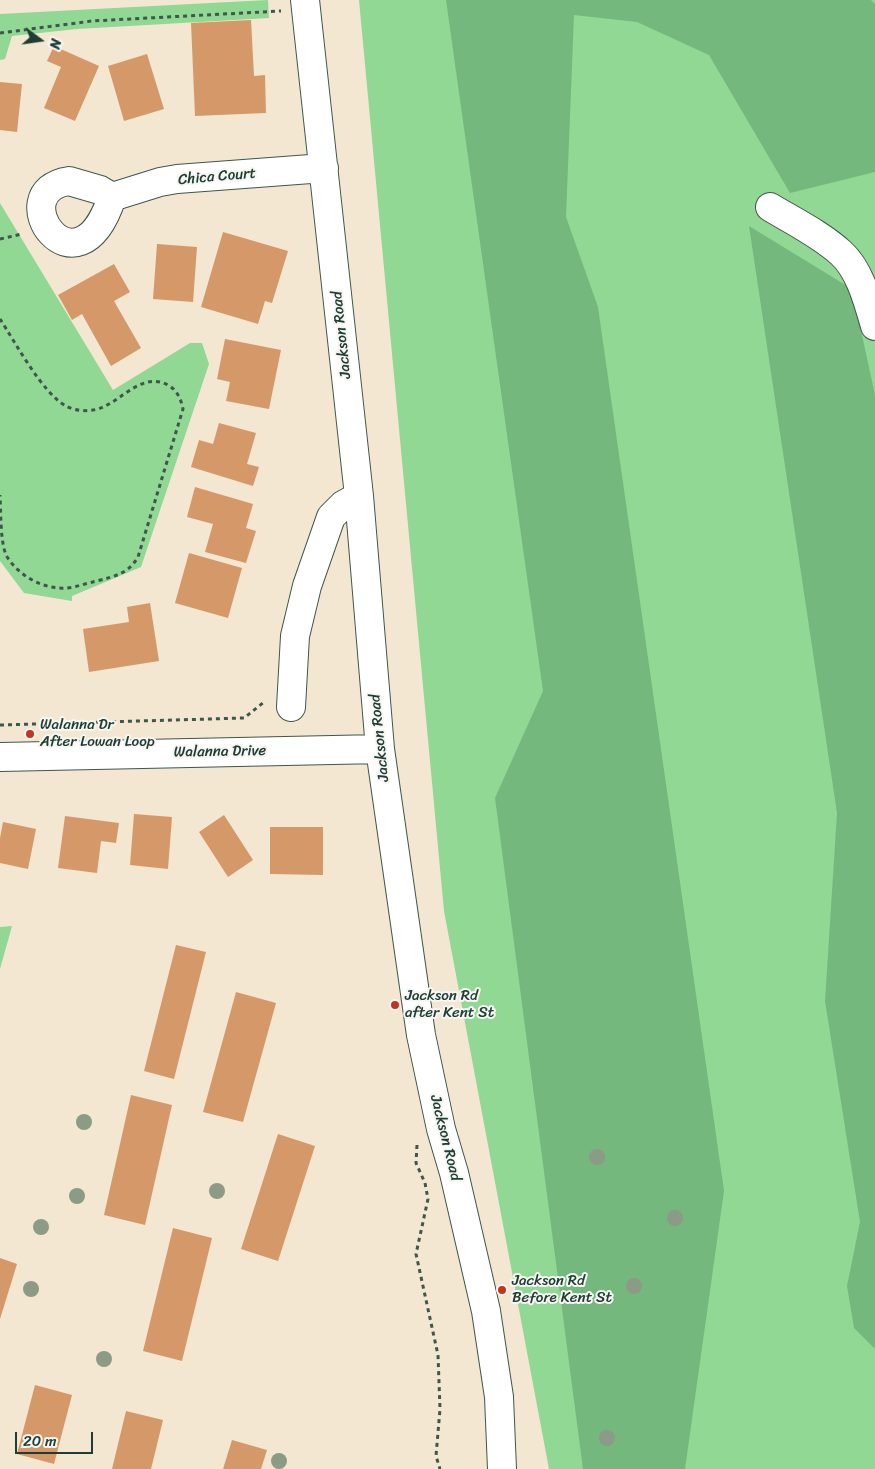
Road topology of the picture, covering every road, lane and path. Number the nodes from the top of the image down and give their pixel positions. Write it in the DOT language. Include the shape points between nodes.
graph roads {
  1 [pos="306,5"];
  2 [pos="0,33"];
  3 [pos="324,168"];
  4 [pos="112,197"];
  5 [pos="770,207"];
  6 [pos="0,319"];
  7 [pos="875,326"];
  8 [pos="0,495"];
  9 [pos="360,496"];
  10 [pos="292,680"];
  11 [pos="291,707"];
  12 [pos="0,725"];
  13 [pos="380,749"];
  14 [pos="0,757"];
  15 [pos="417,1137"];
  16 [pos="440,1469"];
  17 [pos="502,1469"];
  1 -- 2 [label="path" via="92,21"];
  1 -- 3 [label="street, Jackson Road"];
  3 -- 4 [label="street, Chica Court" via="177,179"];
  3 -- 9 [label="street, Jackson Road"];
  5 -- 7 [label="street" via="842,254 854,271"];
  6 -- 8 [label="path" via="44,387 66,407 93,410 143,383 158,381 173,388 182,401 183,409 138,557 124,573 68,588 53,588 24,575 2,547"];
  9 -- 10 [label="street" via="343,505 331,517 300,610"];
  9 -- 13 [label="street, Jackson Road"];
  10 -- 11 [label="street"];
  10 -- 12 [label="path" via="244,718"];
  13 -- 14 [label="street, Walanna Drive"];
  13 -- 17 [label="street, Jackson Road" via="421,1035 486,1311 499,1397"];
  15 -- 16 [label="path" via="416,1163 428,1200 416,1254 438,1355 440,1409 436,1456"];
}
